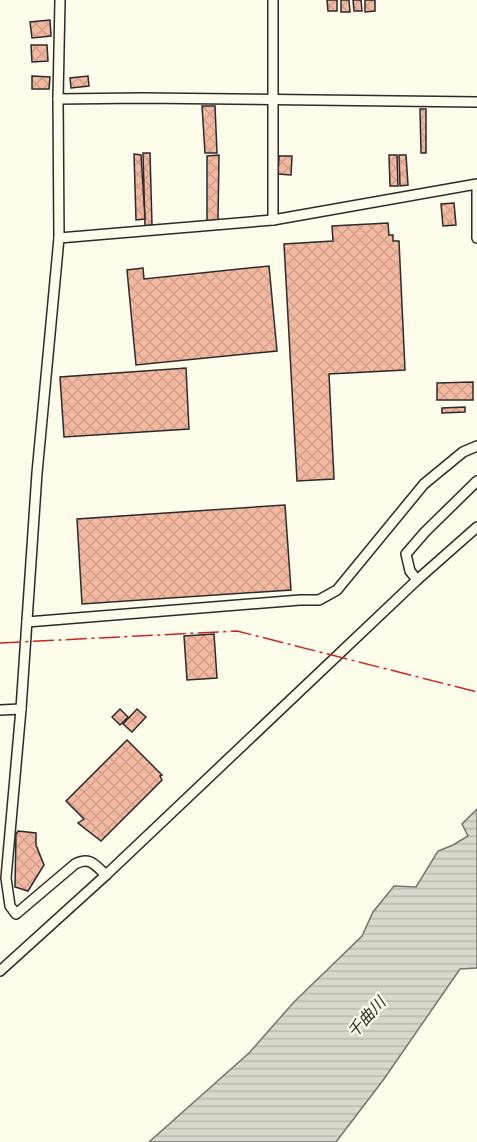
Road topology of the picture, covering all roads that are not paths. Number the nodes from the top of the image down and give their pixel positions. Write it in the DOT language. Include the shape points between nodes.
graph roads {
  1 [pos="273,0"];
  2 [pos="62,2"];
  3 [pos="58,99"];
  4 [pos="274,100"];
  5 [pos="477,102"];
  6 [pos="477,184"];
  7 [pos="477,190"];
  8 [pos="273,220"];
  9 [pos="59,238"];
  10 [pos="477,238"];
  11 [pos="477,446"];
  12 [pos="477,482"];
  13 [pos="477,527"];
  14 [pos="417,580"];
  15 [pos="27,622"];
  16 [pos="21,709"];
  17 [pos="0,710"];
  18 [pos="106,875"];
  19 [pos="0,971"];
  1 -- 4 [label="street"];
  2 -- 3 [label="street"];
  3 -- 4 [label="street"];
  3 -- 9 [label="street"];
  4 -- 5 [label="street"];
  4 -- 8 [label="street"];
  6 -- 8 [label="street"];
  7 -- 10 [label="street"];
  8 -- 9 [label="street"];
  9 -- 15 [label="street"];
  11 -- 15 [label="street" via="463,452 424,484 337,590 319,600"];
  12 -- 14 [label="street" via="406,554"];
  13 -- 14 [label="street"];
  14 -- 18 [label="street"];
  15 -- 16 [label="street"];
  16 -- 17 [label="street"];
  16 -- 18 [label="street" via="6,878 10,906 16,914 82,860 91,861"];
  18 -- 19 [label="street"];
}
